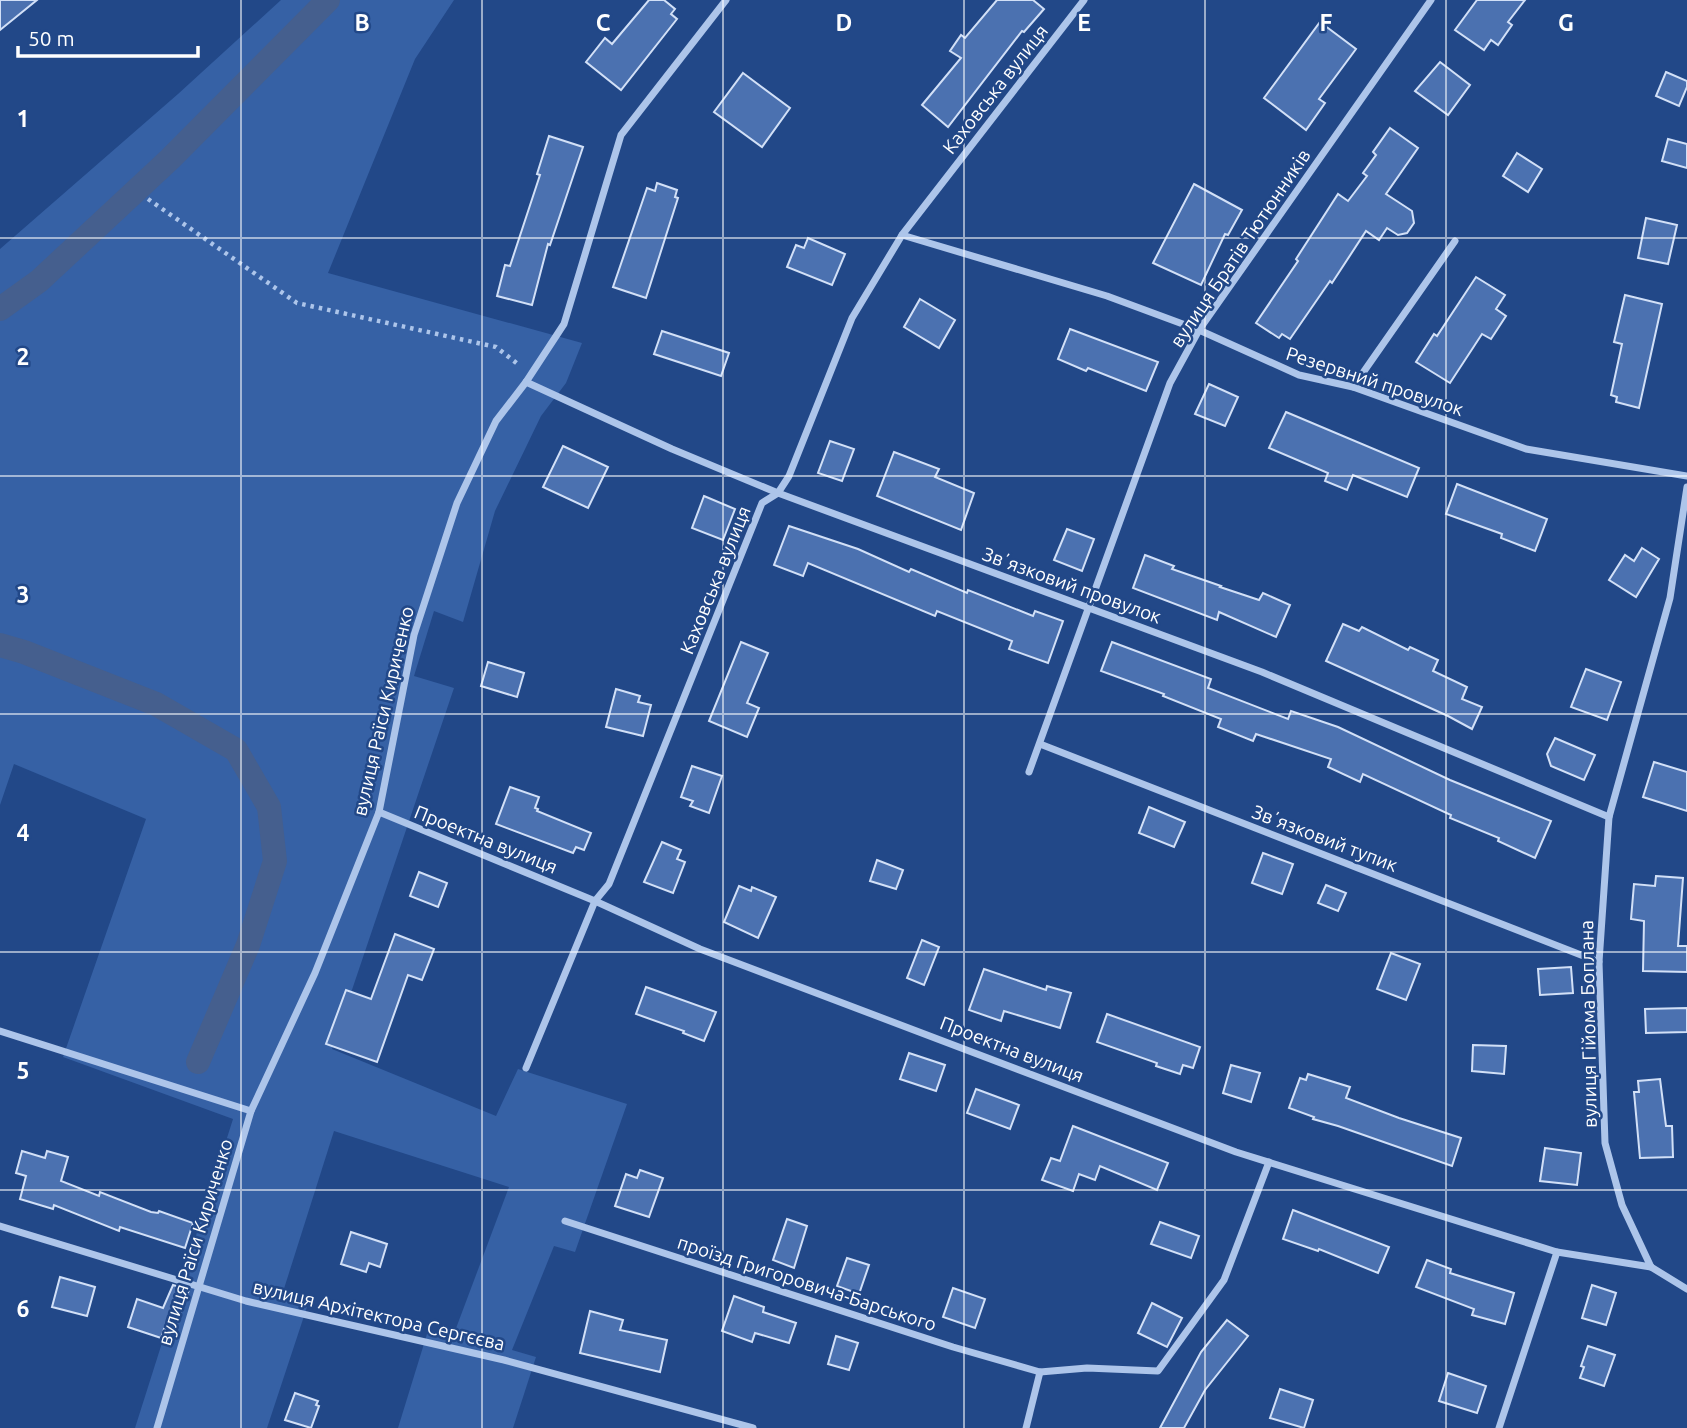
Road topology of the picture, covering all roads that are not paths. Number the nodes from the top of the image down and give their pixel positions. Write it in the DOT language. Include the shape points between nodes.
graph roads {
  1 [pos="726,0"];
  2 [pos="1084,0"];
  3 [pos="1431,0"];
  4 [pos="902,235"];
  5 [pos="1455,241"];
  6 [pos="1199,330"];
  7 [pos="526,382"];
  8 [pos="1353,387"];
  9 [pos="1687,476"];
  10 [pos="1687,487"];
  11 [pos="778,494"];
  12 [pos="1087,607"];
  13 [pos="1040,744"];
  14 [pos="1029,772"];
  15 [pos="379,812"];
  16 [pos="1609,817"];
  17 [pos="595,901"];
  18 [pos="1599,962"];
  19 [pos="0,1031"];
  20 [pos="526,1068"];
  21 [pos="251,1111"];
  22 [pos="1269,1162"];
  23 [pos="565,1221"];
  24 [pos="0,1226"];
  25 [pos="1557,1252"];
  26 [pos="1650,1267"];
  27 [pos="198,1286"];
  28 [pos="1687,1289"];
  29 [pos="1040,1372"];
  30 [pos="157,1428"];
  31 [pos="753,1428"];
  32 [pos="1026,1428"];
  33 [pos="1499,1428"];
  1 -- 7 [label="street, вулиця Раїси Кириченко" via="621,135 564,324"];
  2 -- 4 [label="street, Каховська вулиця"];
  3 -- 6 [label="street, вулиця Братів Тютюнників"];
  4 -- 6 [label="street, Резервний провулок" via="1107,296"];
  4 -- 11 [label="street, Каховська вулиця" via="852,318"];
  5 -- 8 [label="street"];
  6 -- 8 [label="street, Резервний провулок" via="1298,375"];
  6 -- 12 [label="street, вулиця Братів Тютюнників" via="1170,383"];
  7 -- 11 [label="street, Звʼязковий провулок"];
  7 -- 15 [label="street, вулиця Раїси Кириченко" via="496,421 457,503 414,635"];
  8 -- 9 [label="street, Резервний провулок" via="1526,449"];
  10 -- 16 [label="street, вулиця Гійома Боплана" via="1670,598"];
  11 -- 12 [label="street, Звʼязковий провулок"];
  11 -- 17 [label="street, Каховська вулиця" via="762,503 609,884"];
  12 -- 13 [label="street, вулиця Братів Тютюнників"];
  12 -- 16 [label="street, Звʼязковий провулок" via="1262,672"];
  13 -- 14 [label="street, вулиця Братів Тютюнників"];
  13 -- 18 [label="street, Звʼязковий тупик"];
  15 -- 17 [label="street, Проектна вулиця"];
  15 -- 21 [label="street, вулиця Раїси Кириченко" via="316,974"];
  16 -- 18 [label="street, вулиця Гійома Боплана"];
  17 -- 20 [label="street, Каховська вулиця"];
  17 -- 22 [label="street, Проектна вулиця" via="700,949"];
  18 -- 26 [label="street, вулиця Гійома Боплана" via="1605,1143 1622,1205"];
  19 -- 21 [label="street"];
  21 -- 27 [label="street, вулиця Раїси Кириченко"];
  22 -- 25 [label="street, Проектна вулиця"];
  22 -- 29 [label="street" via="1224,1280 1158,1371 1087,1368"];
  23 -- 29 [label="street, проїзд Григоровича-Барського"];
  24 -- 27 [label="street, вулиця Архітектора Сергєєва"];
  25 -- 26 [label="street, Проектна вулиця"];
  25 -- 33 [label="street"];
  26 -- 28 [label="street"];
  27 -- 30 [label="street, вулиця Раїси Кириченко"];
  27 -- 31 [label="street, вулиця Архітектора Сергєєва" via="504,1360"];
  29 -- 32 [label="street"];
}
